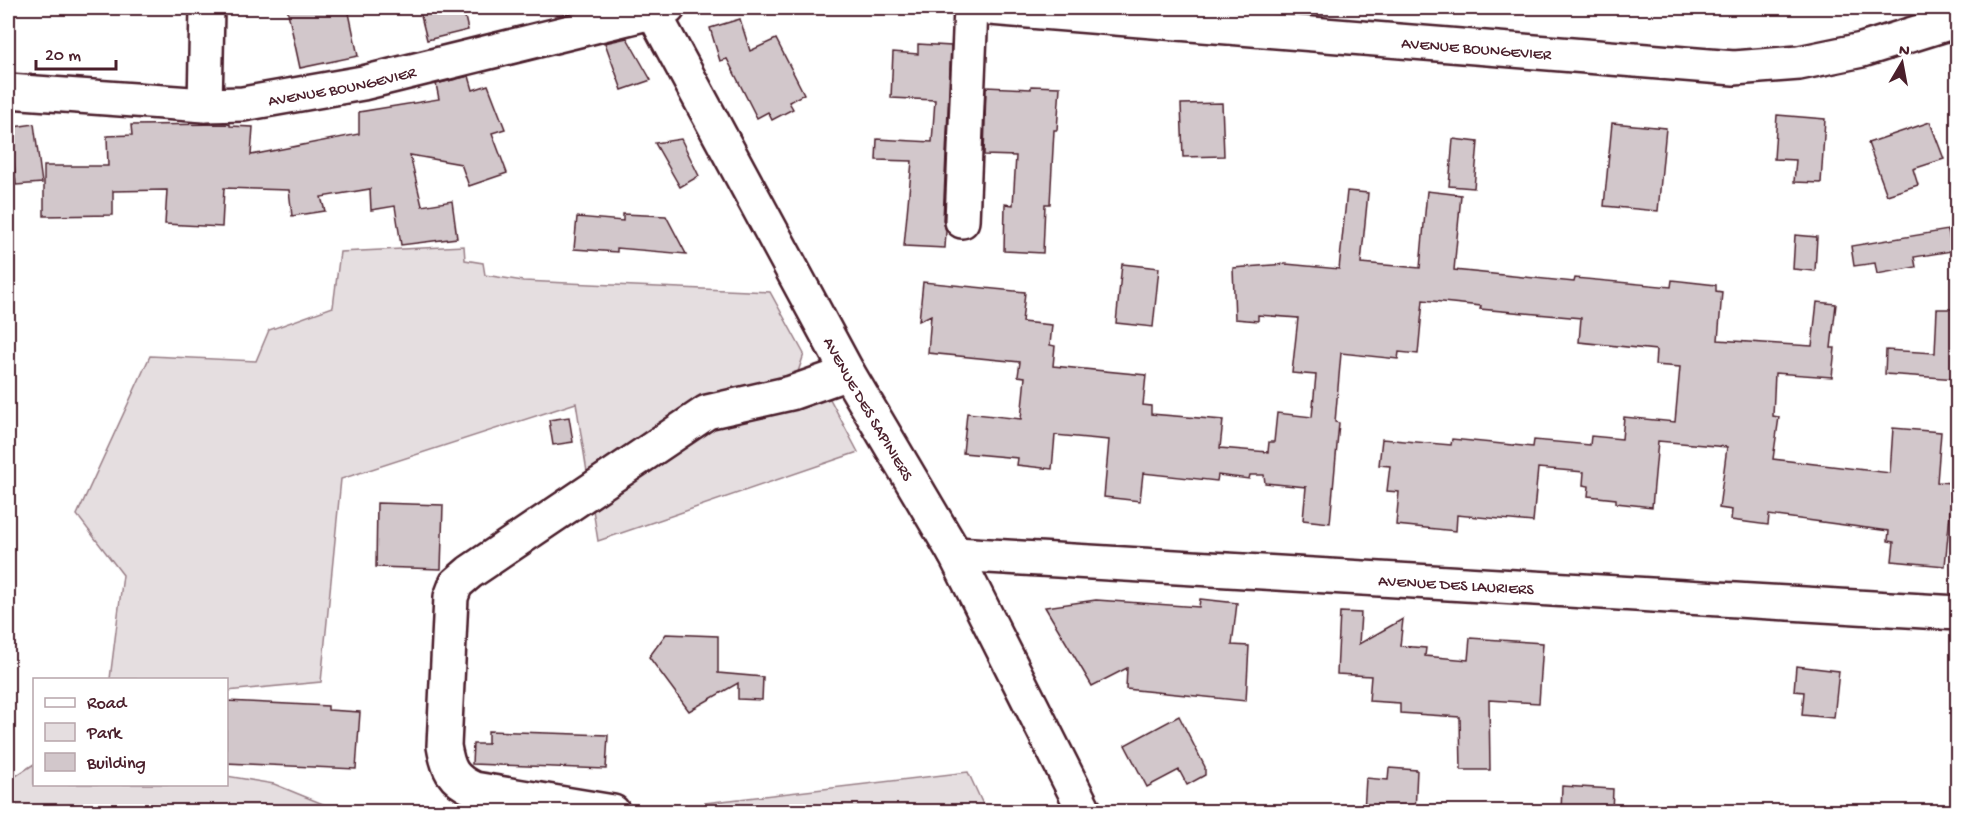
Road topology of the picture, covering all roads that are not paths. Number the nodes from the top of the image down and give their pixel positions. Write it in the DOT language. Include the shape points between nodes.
graph roads {
  1 [pos="207,8"];
  2 [pos="657,8"];
  3 [pos="971,8"];
  4 [pos="990,8"];
  5 [pos="1032,9"];
  6 [pos="1958,20"];
  7 [pos="8,91"];
  8 [pos="205,105"];
  9 [pos="962,221"];
  10 [pos="848,372"];
  11 [pos="956,554"];
  12 [pos="1958,613"];
  13 [pos="613,812"];
  14 [pos="1085,812"];
  1 -- 8 [label="street"];
  2 -- 8 [label="street, AVENUE BOUNGEVIER" via="363,83 243,104"];
  2 -- 10 [label="street, AVENUE DES SAPINIERS"];
  3 -- 9 [label="street"];
  4 -- 5 [label="street, AVENUE BOUNGEVIER"];
  5 -- 6 [label="street, AVENUE BOUNGEVIER" via="1734,68 1799,63 1862,50"];
  7 -- 8 [label="street, AVENUE BOUNGEVIER"];
  10 -- 11 [label="street, AVENUE DES SAPINIERS"];
  10 -- 13 [label="street" via="791,393 707,412 456,584 451,597 444,746 453,773 474,789"];
  11 -- 12 [label="street, AVENUE DES LAURIERS"];
  11 -- 14 [label="street, AVENUE DES SAPINIERS"];
}
